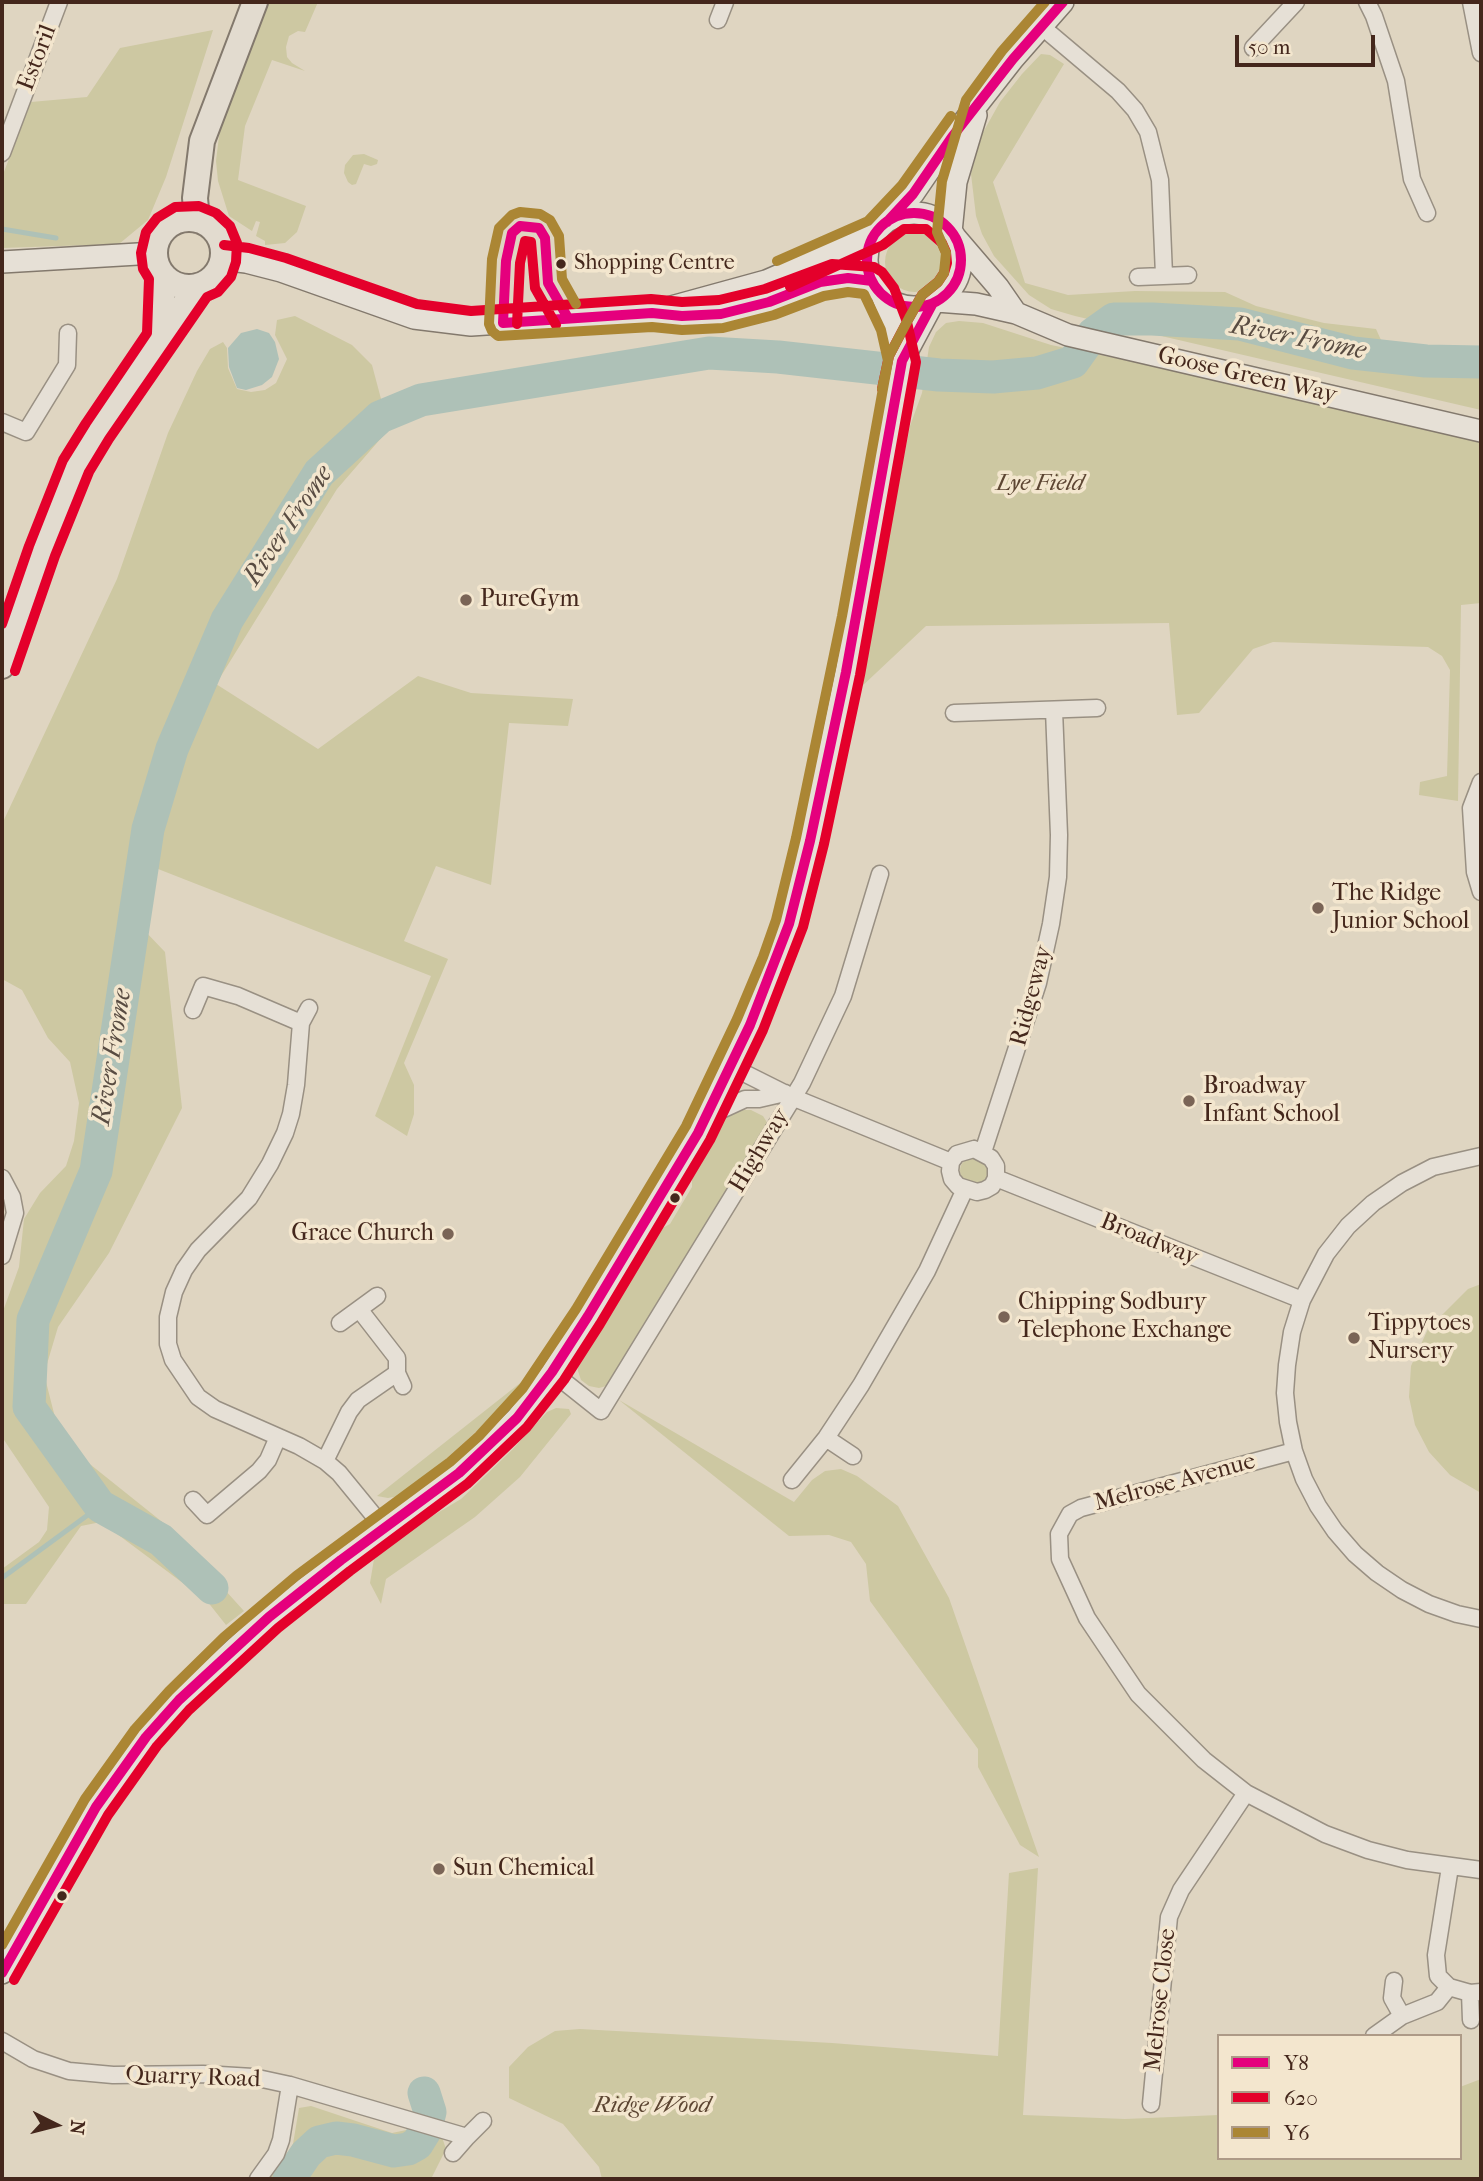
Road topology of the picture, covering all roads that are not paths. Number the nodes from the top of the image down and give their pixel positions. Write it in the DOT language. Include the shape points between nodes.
graph roads {
  1 [pos="59,2"];
  2 [pos="255,2"];
  3 [pos="725,2"];
  4 [pos="1063,2"];
  5 [pos="1367,2"];
  6 [pos="1471,2"];
  7 [pos="1290,7"];
  8 [pos="718,20"];
  9 [pos="1041,26"];
  10 [pos="1253,48"];
  11 [pos="1481,53"];
  12 [pos="979,106"];
  13 [pos="2,153"];
  14 [pos="1427,213"];
  15 [pos="197,220"];
  16 [pos="881,227"];
  17 [pos="953,234"];
  18 [pos="222,259"];
  19 [pos="2,262"];
  20 [pos="159,264"];
  21 [pos="1164,275"];
  22 [pos="1188,275"];
  23 [pos="1138,277"];
  24 [pos="197,286"];
  25 [pos="876,287"];
  26 [pos="935,302"];
  27 [pos="652,313"];
  28 [pos="1016,313"];
  29 [pos="68,333"];
  30 [pos="161,337"];
  31 [pos="902,361"];
  32 [pos="2,422"];
  33 [pos="1481,431"];
  34 [pos="2,666"];
  35 [pos="1097,708"];
  36 [pos="1054,710"];
  37 [pos="954,713"];
  38 [pos="1481,782"];
  39 [pos="880,874"];
  40 [pos="1481,892"];
  41 [pos="309,1008"];
  42 [pos="193,1010"];
  43 [pos="301,1023"];
  44 [pos="730,1066"];
  45 [pos="789,1095"];
  46 [pos="706,1117"];
  47 [pos="983,1152"];
  48 [pos="1481,1156"];
  49 [pos="951,1163"];
  50 [pos="2,1178"];
  51 [pos="996,1178"];
  52 [pos="965,1189"];
  53 [pos="2,1256"];
  54 [pos="377,1296"];
  55 [pos="1302,1300"];
  56 [pos="359,1309"];
  57 [pos="340,1323"];
  58 [pos="552,1372"];
  59 [pos="278,1437"];
  60 [pos="826,1438"];
  61 [pos="1294,1451"];
  62 [pos="853,1456"];
  63 [pos="325,1461"];
  64 [pos="792,1480"];
  65 [pos="193,1500"];
  66 [pos="384,1528"];
  67 [pos="1481,1619"];
  68 [pos="1246,1793"];
  69 [pos="1450,1867"];
  70 [pos="1481,1870"];
  71 [pos="2,1973"];
  72 [pos="1394,1981"];
  73 [pos="1449,1987"];
  74 [pos="1476,1992"];
  75 [pos="1402,2015"];
  76 [pos="1471,2020"];
  77 [pos="1377,2034"];
  78 [pos="2,2041"];
  79 [pos="290,2085"];
  80 [pos="1151,2104"];
  81 [pos="483,2121"];
  82 [pos="467,2137"];
  83 [pos="453,2154"];
  84 [pos="258,2179"];
  1 -- 13 [label="street, Estoril"];
  2 -- 15 [label="main road" via="202,141"];
  3 -- 8 [label="street"];
  4 -- 9 [label="main road"];
  5 -- 14 [label="street" via="1396,80 1412,179"];
  6 -- 11 [label="street"];
  7 -- 10 [label="street"];
  9 -- 12 [label="main road"];
  9 -- 21 [label="street" via="1118,91 1148,132 1160,180"];
  12 -- 16 [label="main road" via="913,194"];
  12 -- 17 [label="main road" via="956,182"];
  15 -- 18 [label="main road" via="218,234"];
  15 -- 20 [label="main road" via="177,221 166,228 158,239"];
  16 -- 17 [label="main road" via="900,215 916,213 931,216"];
  16 -- 25 [label="main road" via="867,256"];
  16 -- 27 [label="main road" via="766,281"];
  17 -- 26 [label="main road" via="961,265 948,292"];
  17 -- 28 [label="main road"];
  18 -- 24 [label="main road" via="209,281"];
  18 -- 27 [label="main road" via="281,271 414,318 471,325"];
  19 -- 20 [label="main road"];
  20 -- 24 [label="main road" via="173,283"];
  20 -- 30 [label="main road"];
  21 -- 22 [label="street"];
  21 -- 23 [label="street"];
  24 -- 30 [label="main road"];
  25 -- 26 [label="main road" via="907,307"];
  25 -- 27 [label="main road" via="834,278 740,311 682,316"];
  25 -- 31 [label="main road" via="894,326"];
  26 -- 28 [label="main road, Goose Green Way" via="976,304"];
  26 -- 31 [label="main road"];
  28 -- 33 [label="main road, Goose Green Way" via="1068,335"];
  29 -- 32 [label="street" via="67,365 26,432"];
  30 -- 34 [label="main road" via="76,466"];
  31 -- 44 [label="main road" via="846,672 793,910 776,962"];
  35 -- 36 [label="street"];
  36 -- 37 [label="street"];
  36 -- 47 [label="street, Ridgeway" via="1059,835 1056,889 1038,983"];
  38 -- 40 [label="street" via="1471,808 1475,872"];
  39 -- 45 [label="street, Highway" via="842,996 802,1083"];
  41 -- 43 [label="street"];
  42 -- 43 [label="street" via="203,986"];
  43 -- 59 [label="street" via="296,1085 285,1133 249,1198 184,1270 174,1292 167,1332 173,1360 198,1397"];
  44 -- 45 [label="street"];
  44 -- 46 [label="main road"];
  45 -- 46 [label="street" via="745,1099"];
  45 -- 49 [label="street"];
  45 -- 58 [label="street, Highway" via="601,1410"];
  46 -- 58 [label="main road"];
  47 -- 49 [label="street" via="965,1150"];
  47 -- 51 [label="street" via="996,1166"];
  48 -- 55 [label="street" via="1433,1167 1373,1203 1326,1254"];
  49 -- 52 [label="street" via="952,1179"];
  50 -- 53 [label="street" via="15,1213"];
  51 -- 52 [label="street" via="985,1190"];
  51 -- 55 [label="street, Broadway"];
  52 -- 60 [label="street" via="897,1326"];
  54 -- 56 [label="street"];
  55 -- 61 [label="street" via="1292,1332 1285,1394"];
  56 -- 57 [label="street"];
  56 -- 63 [label="street" via="397,1358 400,1379 358,1400"];
  58 -- 66 [label="main road" via="517,1419 489,1446"];
  59 -- 63 [label="street"];
  59 -- 65 [label="street" via="259,1471 207,1515"];
  60 -- 62 [label="street"];
  60 -- 64 [label="street"];
  61 -- 67 [label="street" via="1318,1506 1362,1560 1429,1604"];
  61 -- 68 [label="street, Melrose Avenue" via="1081,1508 1070,1514 1059,1534 1060,1559 1087,1618 1138,1694 1196,1752"];
  63 -- 66 [label="street"];
  66 -- 71 [label="main road" via="269,1617 164,1716 75,1841"];
  68 -- 69 [label="street, Melrose Avenue" via="1325,1834 1407,1860"];
  68 -- 80 [label="street, Melrose Close" via="1181,1890 1169,1916"];
  69 -- 70 [label="street, Melrose Avenue"];
  69 -- 73 [label="street" via="1436,1955 1438,1976"];
  72 -- 75 [label="street" via="1392,1998"];
  73 -- 74 [label="street"];
  73 -- 75 [label="street" via="1437,2002"];
  74 -- 76 [label="street"];
  75 -- 77 [label="street"];
  78 -- 79 [label="street, Quarry Road" via="33,2059 69,2071 253,2077"];
  79 -- 82 [label="street, Quarry Road"];
  79 -- 84 [label="street" via="281,2140"];
  81 -- 82 [label="street"];
  82 -- 83 [label="street"];
}
